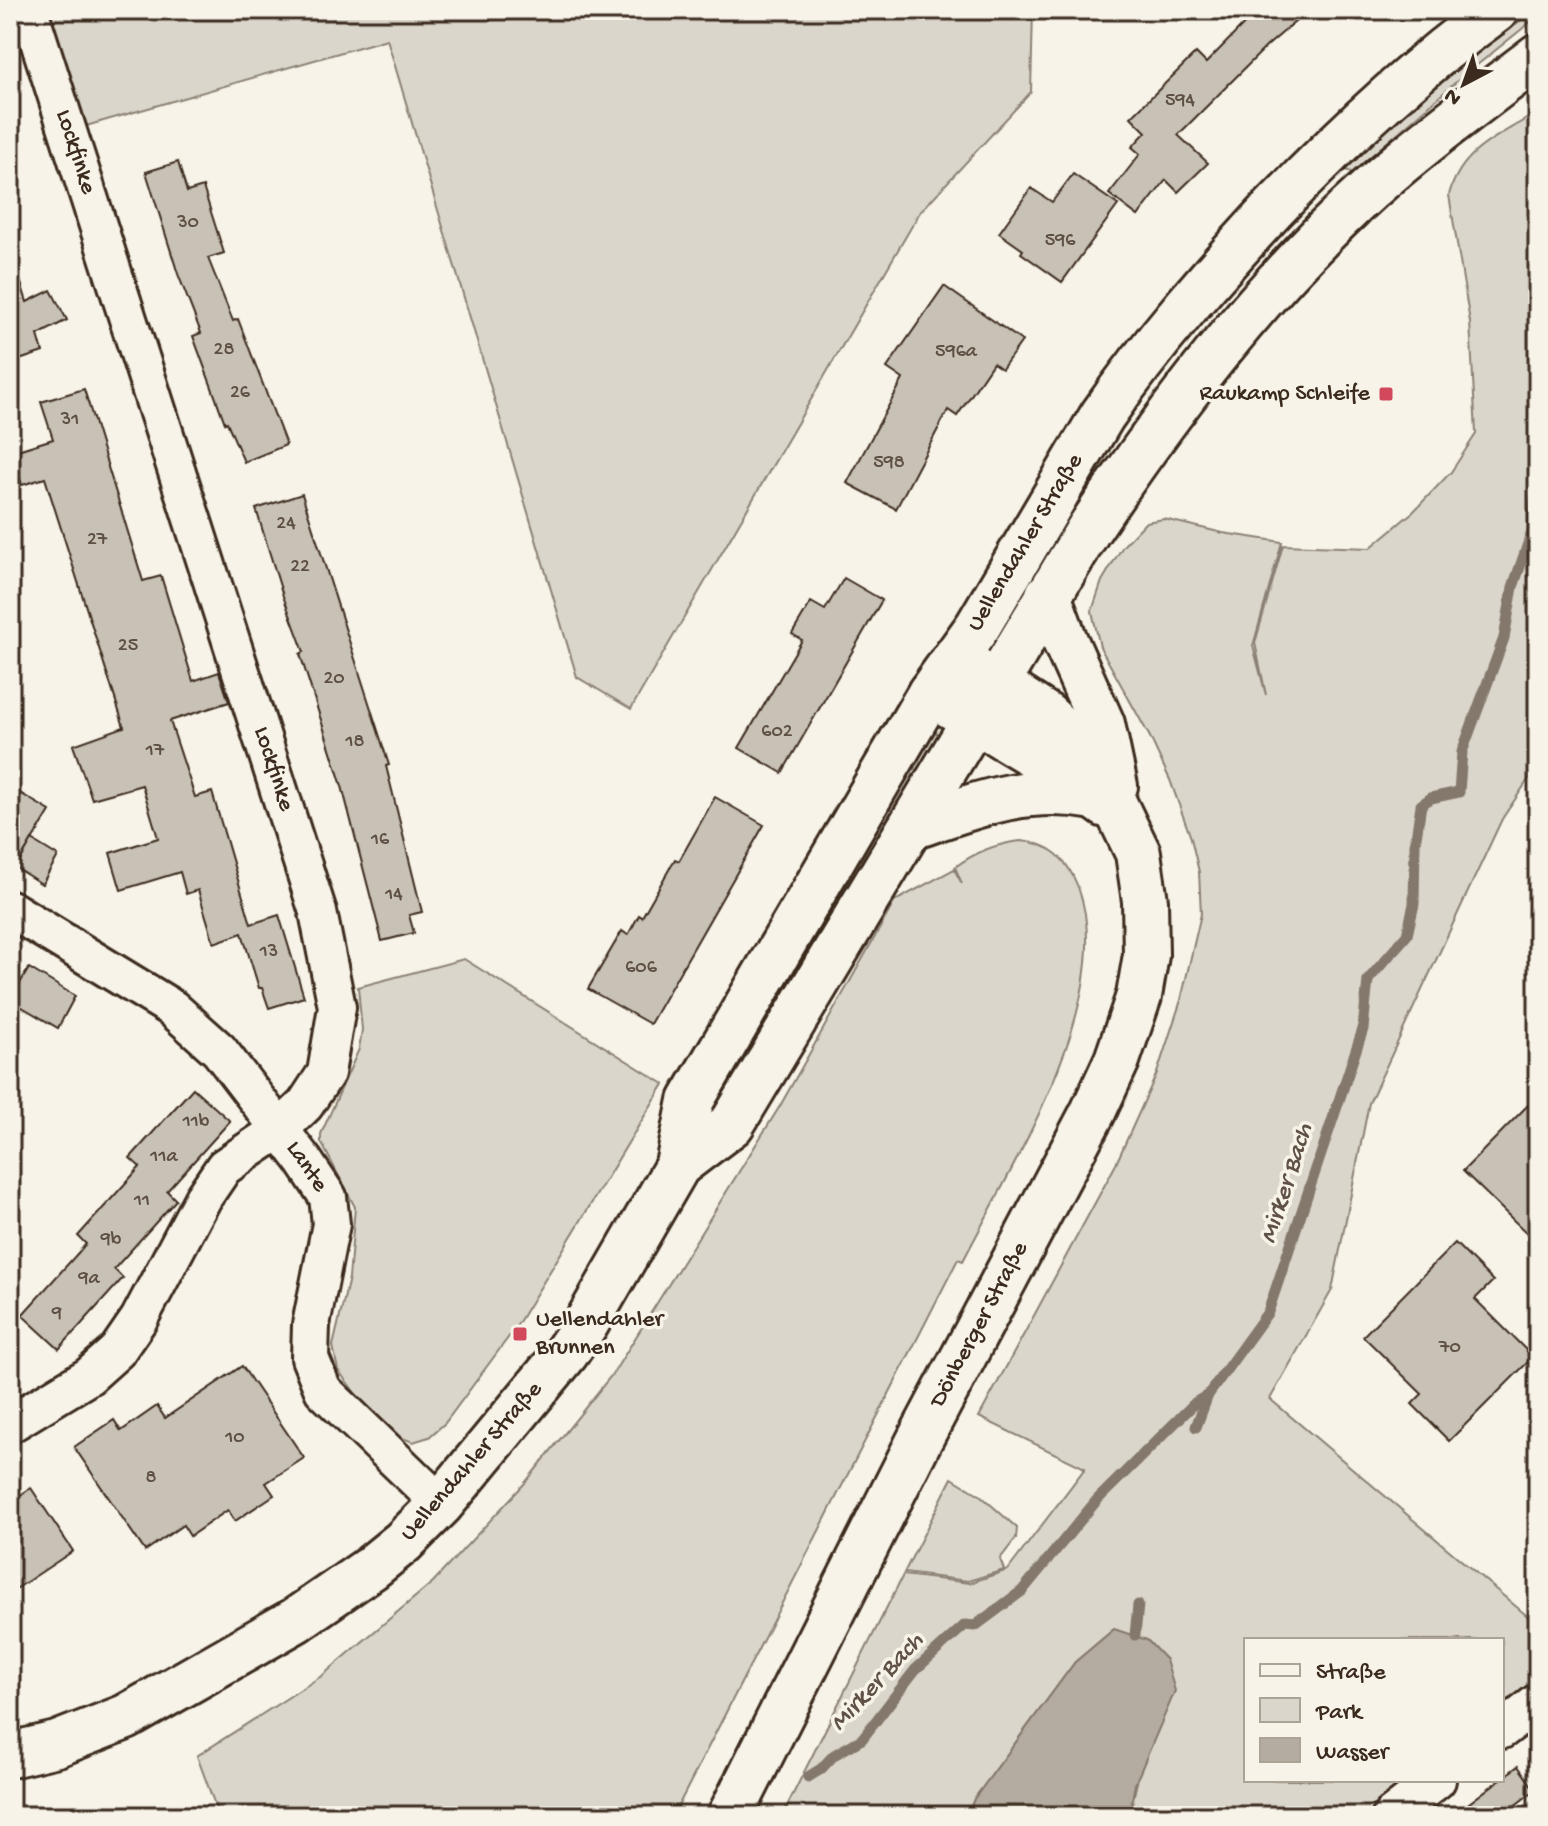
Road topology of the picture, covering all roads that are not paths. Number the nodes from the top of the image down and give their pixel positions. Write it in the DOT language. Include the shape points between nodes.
graph roads {
  1 [pos="29,10"];
  2 [pos="1496,10"];
  3 [pos="1538,56"];
  4 [pos="1048,595"];
  5 [pos="956,657"];
  6 [pos="930,693"];
  7 [pos="986,700"];
  8 [pos="1107,806"];
  9 [pos="912,827"];
  10 [pos="10,909"];
  11 [pos="279,1130"];
  12 [pos="678,1165"];
  13 [pos="10,1424"];
  14 [pos="441,1504"];
  15 [pos="1538,1702"];
  16 [pos="1504,1728"];
  17 [pos="10,1755"];
  18 [pos="1434,1782"];
  19 [pos="730,1816"];
  20 [pos="1391,1816"];
  1 -- 11 [label="street, Lockfinke" via="318,912 337,1007 332,1044 326,1073 305,1105"];
  2 -- 5 [label="main road, Uellendahler Straße" via="1414,74 1318,163 1159,338 1102,416"];
  3 -- 4 [label="main road, Uellendahler Straße" via="1370,189 1283,277 1142,449"];
  4 -- 7 [label="main road, Uellendahler Straße"];
  4 -- 8 [label="main road" via="1102,724"];
  5 -- 6 [label="main road, Uellendahler Straße"];
  5 -- 7 [label="main road, Dönberger Straße"];
  6 -- 7 [label="main road, Dönberger Straße"];
  6 -- 12 [label="main road, Uellendahler Straße" via="691,1101"];
  7 -- 8 [label="main road, Dönberger Straße" via="1057,769"];
  7 -- 9 [label="main road, Uellendahler Straße"];
  8 -- 9 [label="main road" via="1050,791 1016,794"];
  8 -- 19 [label="main road, Dönberger Straße" via="1138,853 1145,901 1146,955 1139,996 1117,1060"];
  9 -- 12 [label="main road, Uellendahler Straße" via="732,1124"];
  10 -- 11 [label="street, Lante" via="172,1008 219,1050"];
  11 -- 13 [label="street, Lockfinke" via="224,1167 117,1351 89,1376"];
  11 -- 14 [label="street, Lante" via="328,1197 331,1224 311,1325 310,1358 323,1390"];
  12 -- 14 [label="main road, Uellendahler Straße" via="566,1353"];
  14 -- 17 [label="main road, Uellendahler Straße" via="371,1568 220,1665 126,1717 57,1744"];
  15 -- 16 [label="street"];
  18 -- 20 [label="street"];
}
